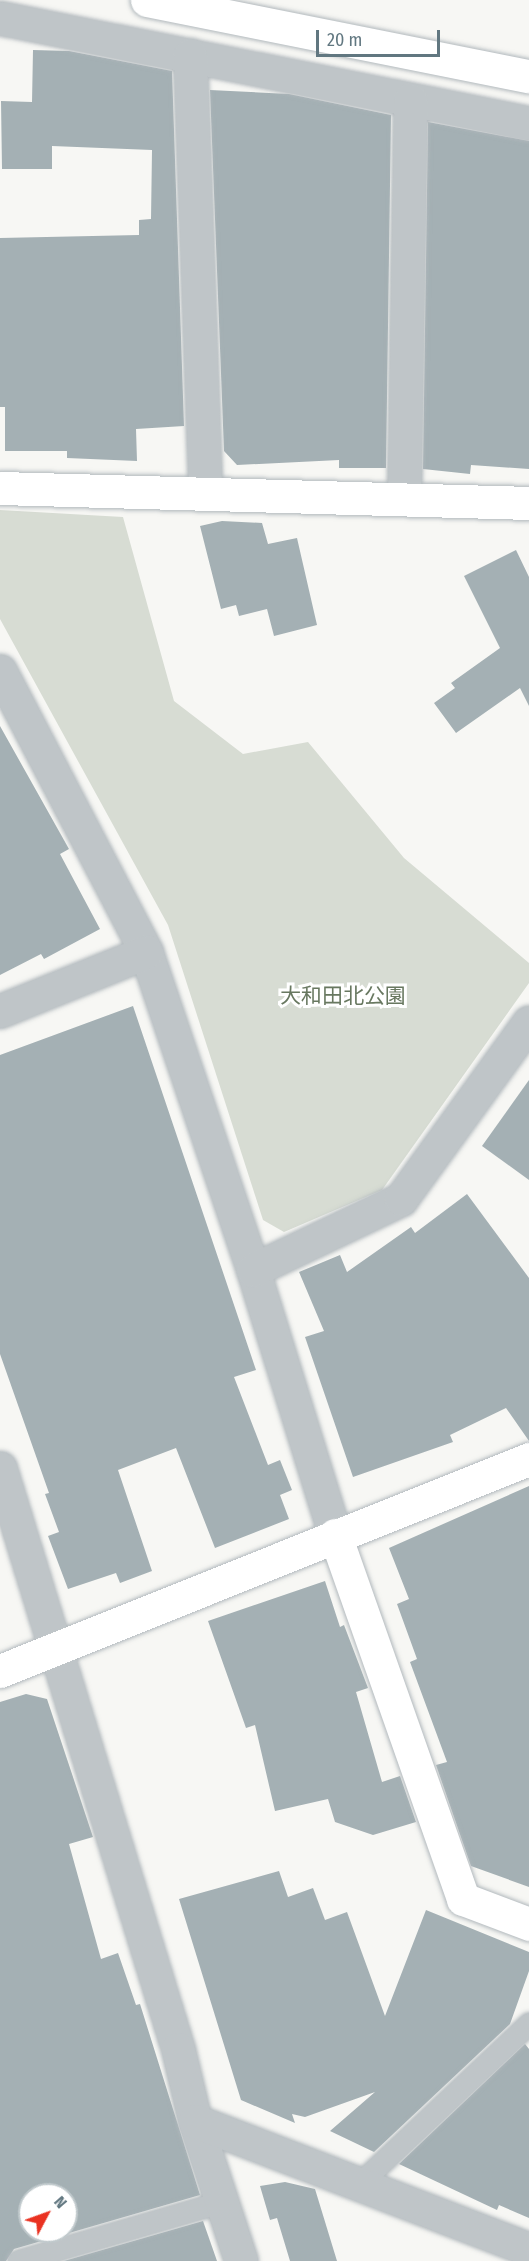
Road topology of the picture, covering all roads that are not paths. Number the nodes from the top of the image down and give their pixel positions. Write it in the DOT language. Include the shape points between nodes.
graph roads {
  1 [pos="147,0"];
  2 [pos="0,18"];
  3 [pos="190,55"];
  4 [pos="529,76"];
  5 [pos="410,100"];
  6 [pos="529,123"];
  7 [pos="0,488"];
  8 [pos="205,494"];
  9 [pos="404,499"];
  10 [pos="529,503"];
  11 [pos="0,671"];
  12 [pos="146,952"];
  13 [pos="0,1011"];
  14 [pos="529,1022"];
  15 [pos="254,1270"];
  16 [pos="529,1459"];
  17 [pos="0,1468"];
  18 [pos="334,1535"];
  19 [pos="57,1648"];
  20 [pos="0,1671"];
  21 [pos="529,1924"];
  22 [pos="529,2023"];
  23 [pos="195,2121"];
  24 [pos="359,2184"];
  25 [pos="221,2202"];
  26 [pos="529,2249"];
  27 [pos="18,2261"];
  28 [pos="241,2261"];
  1 -- 4 [label="street"];
  2 -- 3 [label="street"];
  3 -- 5 [label="street"];
  3 -- 8 [label="street"];
  5 -- 6 [label="street"];
  5 -- 9 [label="street"];
  7 -- 8 [label="street"];
  8 -- 9 [label="street"];
  9 -- 10 [label="street"];
  11 -- 12 [label="street"];
  12 -- 13 [label="street"];
  12 -- 15 [label="street"];
  14 -- 15 [label="street" via="401,1200"];
  15 -- 18 [label="street"];
  16 -- 18 [label="street"];
  17 -- 19 [label="street"];
  18 -- 19 [label="street"];
  18 -- 21 [label="street" via="463,1899"];
  19 -- 20 [label="street"];
  19 -- 23 [label="street" via="178,2049"];
  22 -- 24 [label="lane"];
  23 -- 24 [label="street"];
  23 -- 25 [label="street"];
  24 -- 26 [label="street"];
  25 -- 27 [label="lane"];
  25 -- 28 [label="street"];
}
